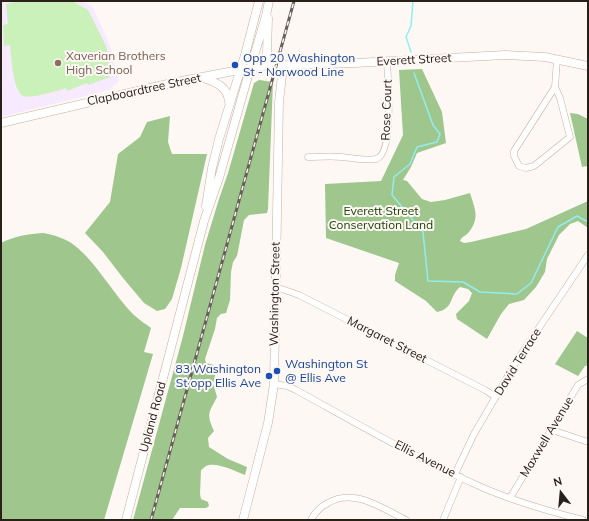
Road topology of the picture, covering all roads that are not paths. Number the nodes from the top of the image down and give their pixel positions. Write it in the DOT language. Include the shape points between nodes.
graph roads {
  1 [pos="259,1"];
  2 [pos="267,1"];
  3 [pos="557,59"];
  4 [pos="387,62"];
  5 [pos="284,66"];
  6 [pos="588,66"];
  7 [pos="250,68"];
  8 [pos="240,70"];
  9 [pos="203,78"];
  10 [pos="555,87"];
  11 [pos="229,106"];
  12 [pos="1,123"];
  13 [pos="308,157"];
  14 [pos="204,221"];
  15 [pos="588,255"];
  16 [pos="276,287"];
  17 [pos="588,379"];
  18 [pos="274,384"];
  19 [pos="496,397"];
  20 [pos="552,430"];
  21 [pos="588,442"];
  22 [pos="458,476"];
  23 [pos="510,498"];
  24 [pos="126,520"];
  25 [pos="243,520"];
  26 [pos="310,520"];
  27 [pos="406,520"];
  28 [pos="443,520"];
  29 [pos="583,520"];
  1 -- 8 [label="main road"];
  2 -- 5 [label="main road" via="267,54 270,60"];
  2 -- 7 [label="main road" via="266,16"];
  3 -- 4 [label="main road, Everett Street" via="505,56"];
  3 -- 6 [label="main road, Everett Street"];
  3 -- 10 [label="street"];
  4 -- 5 [label="main road, Everett Street"];
  4 -- 13 [label="street, Rose Court" via="387,136 383,154 377,159"];
  5 -- 7 [label="main road, Everett Street"];
  5 -- 16 [label="main road, Washington Street" via="279,106"];
  7 -- 8 [label="main road, Everett Street"];
  7 -- 14 [label="main road, Upland Road"];
  8 -- 9 [label="main road, Clapboardtree Street"];
  8 -- 11 [label="main road, Upland Road"];
  9 -- 11 [label="main road" via="223,87 228,94"];
  9 -- 12 [label="main road, Clapboardtree Street"];
  10 -- 10 [label="street" via="514,151 519,166 534,166 570,137"];
  11 -- 14 [label="main road, Upland Road" via="212,168"];
  14 -- 24 [label="main road, Upland Road"];
  15 -- 19 [label="street, David Terrace" via="516,362"];
  16 -- 18 [label="main road, Washington Street"];
  16 -- 19 [label="street, Margaret Street" via="299,295"];
  17 -- 20 [label="street, Maxwell Avenue" via="578,385"];
  18 -- 22 [label="street, Ellis Avenue" via="296,390"];
  18 -- 25 [label="main road, Washington Street" via="268,424"];
  19 -- 22 [label="street, David Terrace" via="474,434"];
  20 -- 21 [label="street"];
  20 -- 23 [label="street, Maxwell Avenue"];
  22 -- 23 [label="street, Ellis Avenue"];
  22 -- 28 [label="street, David Terrace"];
  23 -- 29 [label="street, Ellis Avenue"];
  26 -- 27 [label="street" via="330,501 347,497 366,501"];
}
